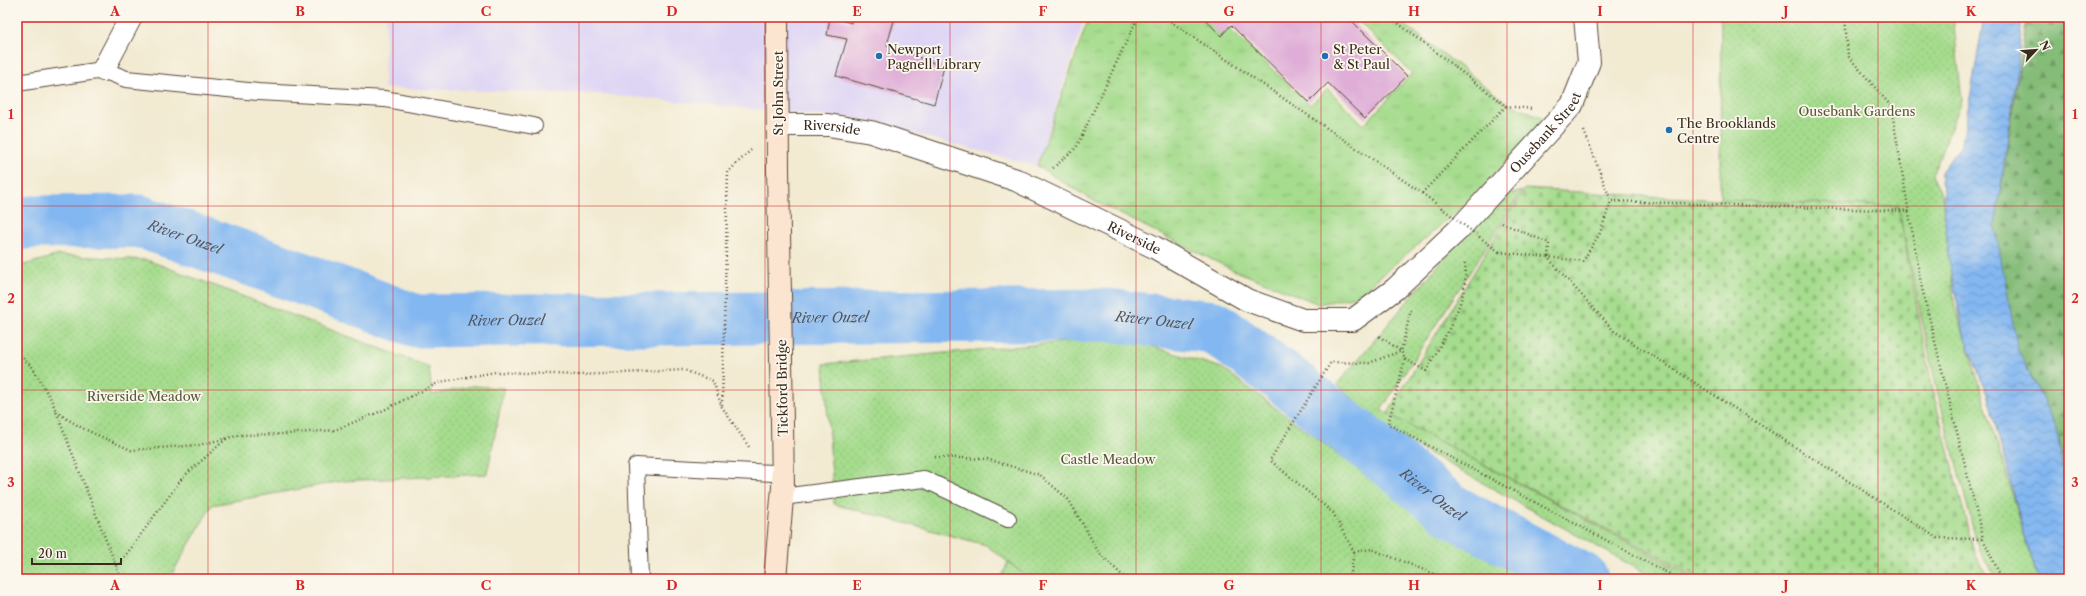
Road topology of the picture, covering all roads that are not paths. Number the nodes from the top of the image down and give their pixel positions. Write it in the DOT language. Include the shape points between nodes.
graph roads {
  1 [pos="131,17"];
  2 [pos="777,17"];
  3 [pos="1585,17"];
  4 [pos="103,70"];
  5 [pos="17,83"];
  6 [pos="779,125"];
  7 [pos="534,126"];
  8 [pos="778,168"];
  9 [pos="1353,320"];
  10 [pos="783,486"];
  11 [pos="1008,519"];
  12 [pos="640,579"];
  13 [pos="775,579"];
  1 -- 4 [label="street"];
  2 -- 6 [label="main road, St John Street"];
  3 -- 9 [label="street, Ousebank Street" via="1589,62 1572,105 1468,233"];
  4 -- 5 [label="lane"];
  4 -- 7 [label="lane" via="126,79 258,92 385,99"];
  6 -- 8 [label="main road, St John Street"];
  6 -- 9 [label="street, Riverside" via="828,125 871,132 1016,180 1154,247 1246,300 1303,320"];
  8 -- 10 [label="main road, Tickford Bridge"];
  10 -- 11 [label="lane" via="924,479"];
  10 -- 12 [label="lane" via="774,473 636,466"];
  10 -- 13 [label="main road, Tickford Bridge"];
}
